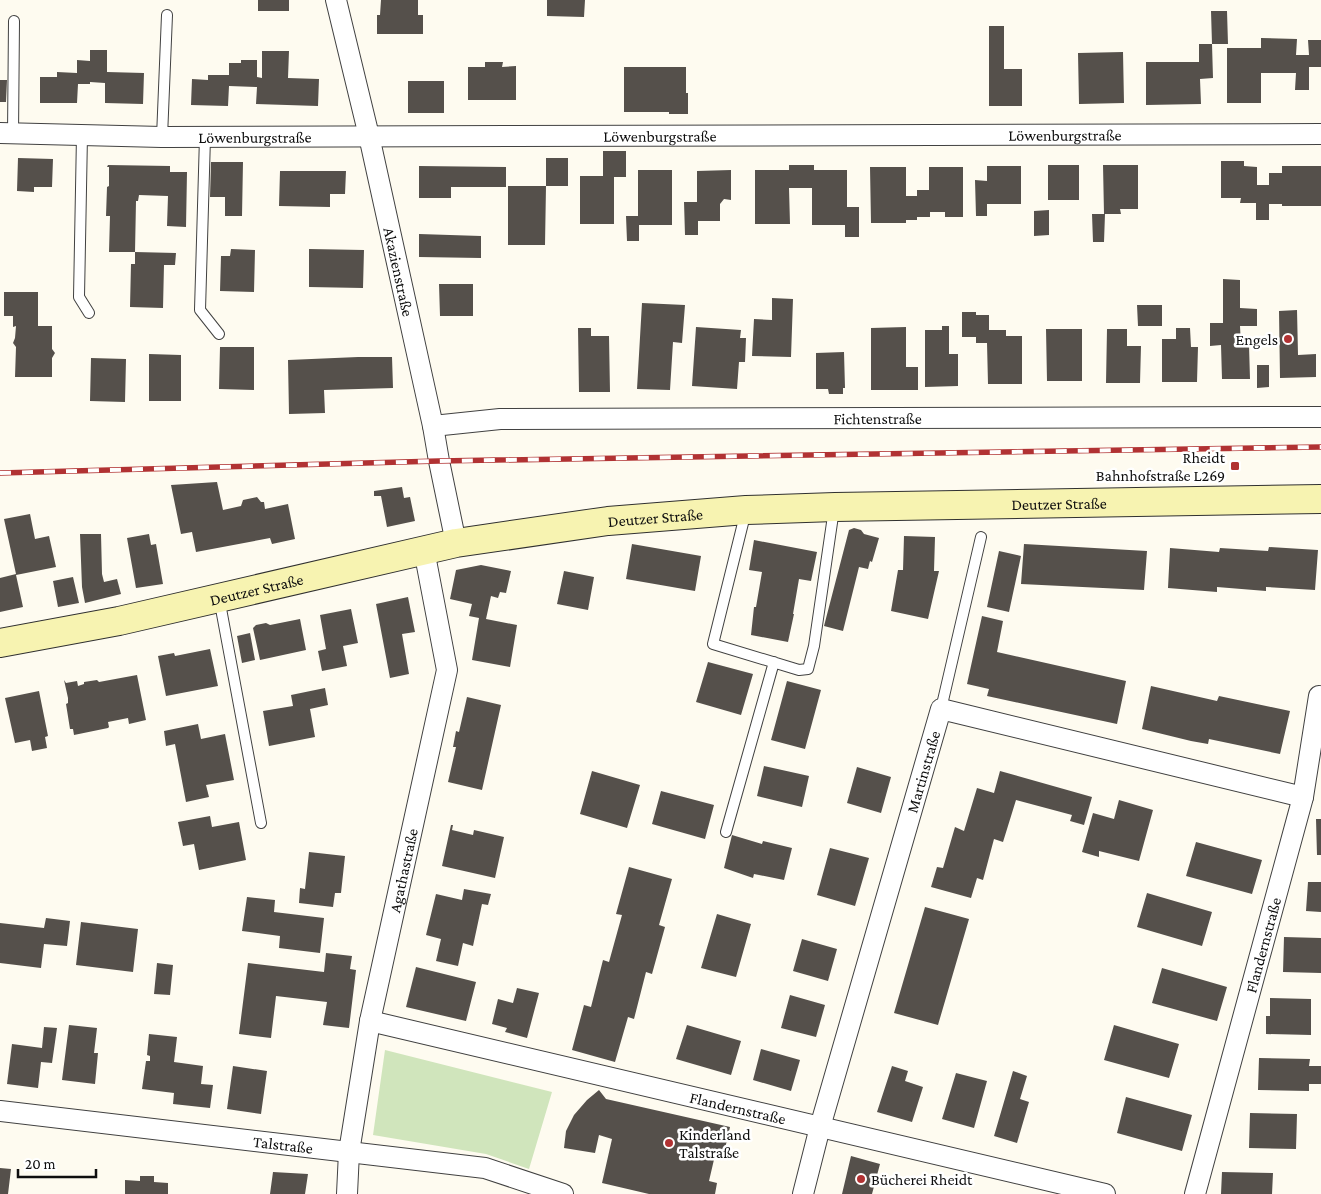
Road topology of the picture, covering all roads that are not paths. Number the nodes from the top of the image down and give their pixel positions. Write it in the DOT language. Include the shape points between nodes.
graph roads {
  1 [pos="336,0"];
  2 [pos="167,15"];
  3 [pos="14,21"];
  4 [pos="7,134"];
  5 [pos="1321,134"];
  6 [pos="82,135"];
  7 [pos="369,136"];
  8 [pos="162,137"];
  9 [pos="205,137"];
  10 [pos="89,312"];
  11 [pos="219,334"];
  12 [pos="1321,417"];
  13 [pos="434,426"];
  14 [pos="1321,498"];
  15 [pos="835,507"];
  16 [pos="746,510"];
  17 [pos="981,538"];
  18 [pos="456,543"];
  19 [pos="424,550"];
  20 [pos="218,597"];
  21 [pos="0,643"];
  22 [pos="774,662"];
  23 [pos="1319,696"];
  24 [pos="941,709"];
  25 [pos="1303,797"];
  26 [pos="261,823"];
  27 [pos="726,832"];
  28 [pos="370,1021"];
  29 [pos="0,1111"];
  30 [pos="820,1127"];
  31 [pos="349,1152"];
  32 [pos="347,1194"];
  33 [pos="562,1194"];
  34 [pos="803,1194"];
  35 [pos="1105,1194"];
  36 [pos="1195,1194"];
  1 -- 7 [label="street, Akazienstraße"];
  2 -- 8 [label="lane"];
  3 -- 4 [label="lane"];
  4 -- 6 [label="street, Löwenburgstraße"];
  5 -- 7 [label="street, Löwenburgstraße"];
  6 -- 8 [label="street, Löwenburgstraße"];
  6 -- 10 [label="lane" via="79,298"];
  7 -- 9 [label="street, Löwenburgstraße"];
  7 -- 13 [label="street, Akazienstraße"];
  8 -- 9 [label="street, Löwenburgstraße"];
  9 -- 11 [label="lane" via="200,310"];
  12 -- 13 [label="street, Fichtenstraße" via="500,419"];
  13 -- 18 [label="street, Akazienstraße"];
  14 -- 15 [label="main road, Deutzer Straße"];
  15 -- 16 [label="main road, Deutzer Straße"];
  15 -- 22 [label="lane" via="818,627 808,669 799,670"];
  16 -- 18 [label="main road, Deutzer Straße" via="608,521"];
  16 -- 22 [label="lane" via="713,644"];
  17 -- 24 [label="lane"];
  18 -- 19 [label="main road, Deutzer Straße"];
  19 -- 20 [label="main road, Deutzer Straße"];
  19 -- 28 [label="street, Agathastraße" via="448,670"];
  20 -- 21 [label="main road, Deutzer Straße" via="119,621"];
  20 -- 26 [label="lane"];
  22 -- 27 [label="lane"];
  23 -- 25 [label="street, Flandernstraße"];
  24 -- 25 [label="street, Martinstraße"];
  24 -- 30 [label="street, Martinstraße"];
  25 -- 36 [label="street, Flandernstraße"];
  28 -- 30 [label="street, Flandernstraße"];
  28 -- 31 [label="street, Agathastraße"];
  29 -- 31 [label="street, Talstraße"];
  30 -- 34 [label="street, Martinstraße"];
  30 -- 35 [label="street, Flandernstraße"];
  31 -- 32 [label="street, Agathastraße"];
  31 -- 33 [label="street, Talstraße" via="485,1168"];
}
